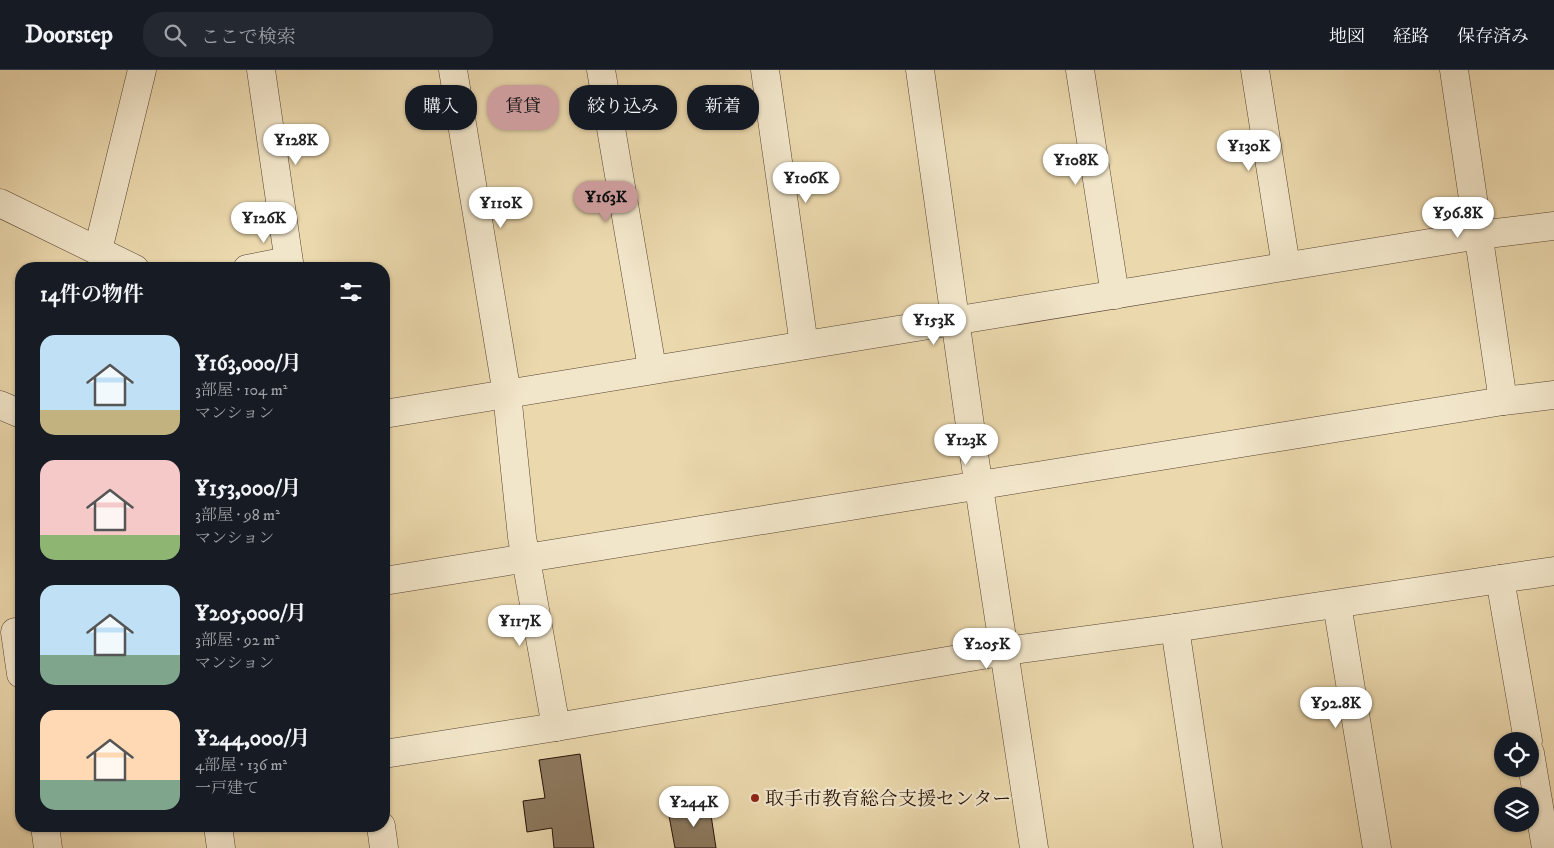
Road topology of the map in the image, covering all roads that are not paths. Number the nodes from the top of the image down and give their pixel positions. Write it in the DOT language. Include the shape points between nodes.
graph roads {
  1 [pos="142,70"];
  2 [pos="261,70"];
  3 [pos="453,70"];
  4 [pos="602,70"];
  5 [pos="765,70"];
  6 [pos="920,70"];
  7 [pos="1080,70"];
  8 [pos="1255,70"];
  9 [pos="1454,70"];
  10 [pos="0,203"];
  11 [pos="1554,226"];
  12 [pos="1479,235"];
  13 [pos="98,250"];
  14 [pos="121,262"];
  15 [pos="289,262"];
  16 [pos="1286,266"];
  17 [pos="1115,295"];
  18 [pos="955,321"];
  19 [pos="804,344"];
  20 [pos="652,368"];
  21 [pos="507,394"];
  22 [pos="1554,395"];
  23 [pos="1503,402"];
  24 [pos="0,405"];
  25 [pos="15,411"];
  26 [pos="390,413"];
  27 [pos="979,485"];
  28 [pos="526,560"];
  29 [pos="1554,571"];
  30 [pos="1500,579"];
  31 [pos="390,580"];
  32 [pos="1337,604"];
  33 [pos="1174,628"];
  34 [pos="12,630"];
  35 [pos="15,645"];
  36 [pos="1006,650"];
  37 [pos="556,727"];
  38 [pos="1526,732"];
  39 [pos="390,753"];
  40 [pos="1534,777"];
  41 [pos="45,832"];
  42 [pos="219,832"];
  43 [pos="382,832"];
  44 [pos="48,848"];
  45 [pos="221,848"];
  46 [pos="384,848"];
  47 [pos="1034,848"];
  48 [pos="1208,848"];
  49 [pos="1377,848"];
  50 [pos="1546,848"];
  1 -- 13 [label="street"];
  2 -- 15 [label="street"];
  3 -- 21 [label="street"];
  4 -- 20 [label="street"];
  5 -- 19 [label="street"];
  6 -- 18 [label="street"];
  7 -- 17 [label="street"];
  8 -- 16 [label="street"];
  9 -- 12 [label="street"];
  10 -- 13 [label="street"];
  11 -- 12 [label="street"];
  12 -- 16 [label="street"];
  12 -- 23 [label="street"];
  13 -- 14 [label="street"];
  16 -- 17 [label="street"];
  17 -- 18 [label="street"];
  18 -- 19 [label="street"];
  18 -- 27 [label="street"];
  19 -- 20 [label="street"];
  20 -- 21 [label="street"];
  21 -- 26 [label="street"];
  21 -- 28 [label="street"];
  22 -- 23 [label="street"];
  23 -- 27 [label="street"];
  24 -- 25 [label="street"];
  27 -- 28 [label="street"];
  27 -- 36 [label="street"];
  28 -- 31 [label="street"];
  28 -- 37 [label="street"];
  29 -- 30 [label="street"];
  30 -- 32 [label="street"];
  30 -- 38 [label="street"];
  32 -- 33 [label="street"];
  32 -- 49 [label="street"];
  33 -- 36 [label="street"];
  33 -- 48 [label="street"];
  34 -- 35 [label="street"];
  36 -- 37 [label="street"];
  36 -- 47 [label="street"];
  37 -- 39 [label="street"];
  40 -- 50 [label="street"];
  41 -- 44 [label="street"];
  42 -- 45 [label="street"];
  43 -- 46 [label="street"];
}
